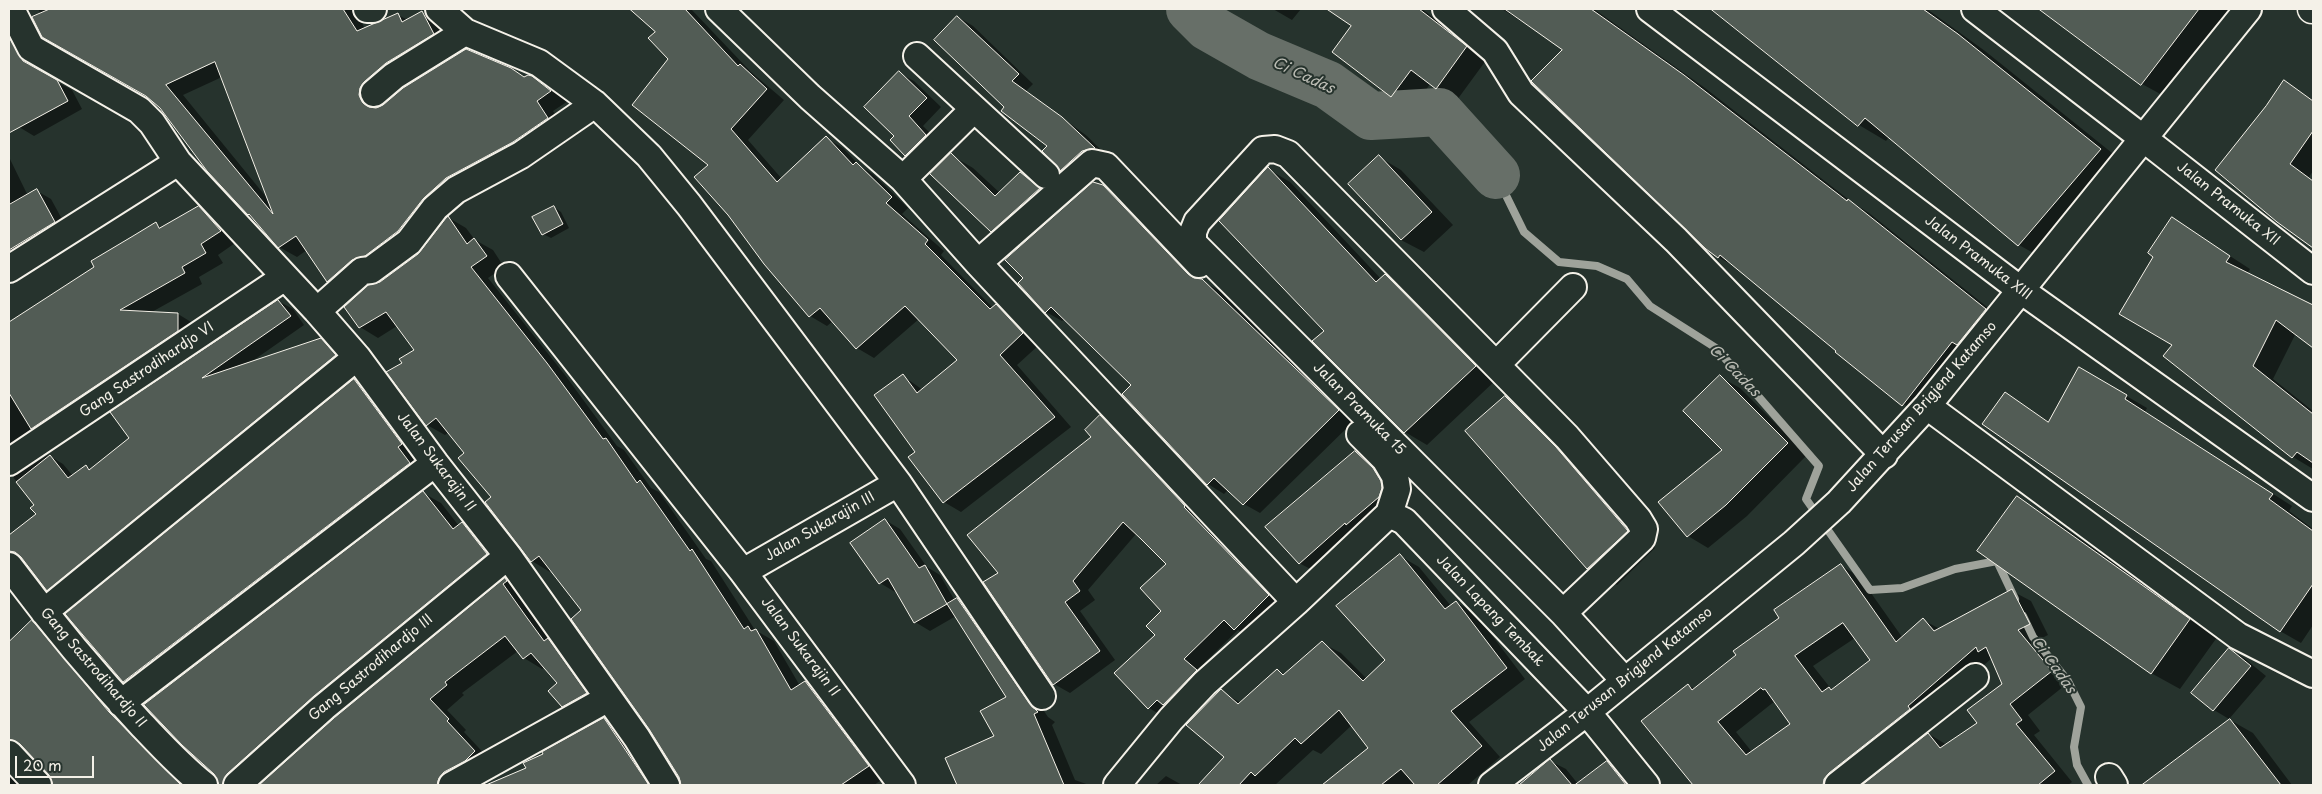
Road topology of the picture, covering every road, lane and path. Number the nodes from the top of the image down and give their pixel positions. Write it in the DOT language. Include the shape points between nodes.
graph roads {
  1 [pos="366,9"];
  2 [pos="372,9"];
  3 [pos="439,9"];
  4 [pos="719,9"];
  5 [pos="1446,9"];
  6 [pos="1975,9"];
  7 [pos="2248,9"];
  8 [pos="12,10"];
  9 [pos="1664,13"];
  10 [pos="465,32"];
  11 [pos="916,56"];
  12 [pos="374,93"];
  13 [pos="595,104"];
  14 [pos="974,109"];
  15 [pos="2140,135"];
  16 [pos="178,162"];
  17 [pos="1046,175"];
  18 [pos="903,179"];
  19 [pos="978,263"];
  20 [pos="9,269"];
  21 [pos="2313,271"];
  22 [pos="509,276"];
  23 [pos="285,277"];
  24 [pos="1573,287"];
  25 [pos="2022,291"];
  26 [pos="317,311"];
  27 [pos="357,357"];
  28 [pos="1496,364"];
  29 [pos="1927,406"];
  30 [pos="1884,455"];
  31 [pos="9,462"];
  32 [pos="435,463"];
  33 [pos="898,483"];
  34 [pos="2313,498"];
  35 [pos="1389,514"];
  36 [pos="508,556"];
  37 [pos="9,566"];
  38 [pos="743,572"];
  39 [pos="1296,602"];
  40 [pos="44,612"];
  41 [pos="1563,613"];
  42 [pos="2313,674"];
  43 [pos="1975,677"];
  44 [pos="1624,680"];
  45 [pos="1042,696"];
  46 [pos="607,699"];
  47 [pos="121,703"];
  48 [pos="1587,712"];
  49 [pos="9,754"];
  50 [pos="38,785"];
  51 [pos="204,785"];
  52 [pos="237,785"];
  53 [pos="452,785"];
  54 [pos="666,785"];
  55 [pos="902,785"];
  56 [pos="1117,785"];
  57 [pos="1492,785"];
  58 [pos="1646,785"];
  59 [pos="1838,785"];
  1 -- 2 [label="street"];
  3 -- 10 [label="street"];
  4 -- 18 [label="street" via="810,97"];
  5 -- 30 [label="street" via="1495,51 1521,93 1676,240"];
  6 -- 15 [label="street, Jalan Pramuka XII"];
  7 -- 15 [label="street, Jalan Terusan Brigjend Katamso"];
  8 -- 16 [label="street, Jalan Sukarajin II" via="31,48 139,110 152,123"];
  9 -- 25 [label="street, Jalan Pramuka XIII"];
  10 -- 12 [label="street" via="394,76"];
  10 -- 13 [label="street" via="539,63"];
  11 -- 14 [label="street"];
  13 -- 26 [label="street" via="521,155 456,190 435,208 409,242 371,270 362,271"];
  13 -- 33 [label="street" via="649,156 689,205"];
  14 -- 17 [label="street"];
  14 -- 18 [label="street"];
  15 -- 21 [label="street, Jalan Pramuka XII"];
  15 -- 25 [label="street, Jalan Terusan Brigjend Katamso"];
  16 -- 20 [label="street"];
  16 -- 23 [label="street, Jalan Sukarajin II"];
  18 -- 19 [label="street"];
  19 -- 35 [label="street" via="1092,163 1106,166 1385,459 1395,476 1397,489"];
  19 -- 39 [label="street"];
  22 -- 38 [label="street, Jalan Sukarajin II"];
  23 -- 26 [label="street, Jalan Sukarajin II"];
  23 -- 31 [label="street, Gang Sastrodihardjo VI"];
  24 -- 28 [label="street"];
  25 -- 29 [label="street, Jalan Terusan Brigjend Katamso"];
  25 -- 34 [label="street, Jalan Pramuka XIII"];
  26 -- 27 [label="street, Jalan Sukarajin II"];
  27 -- 32 [label="street, Jalan Sukarajin II"];
  27 -- 40 [label="street"];
  28 -- 41 [label="street" via="1567,437 1644,529 1642,538"];
  28 -- 41 [label="street, Jalan Pramuka 15" via="1288,154 1275,149 1264,150 1197,222 1193,243"];
  29 -- 30 [label="street, Jalan Terusan Brigjend Katamso"];
  29 -- 42 [label="street" via="2238,636"];
  30 -- 44 [label="street, Jalan Terusan Brigjend Katamso" via="1803,535"];
  32 -- 36 [label="street, Jalan Sukarajin II"];
  32 -- 47 [label="street"];
  33 -- 38 [label="street, Jalan Sukarajin III"];
  33 -- 45 [label="street"];
  35 -- 39 [label="street"];
  35 -- 48 [label="street, Jalan Lapang Tembak" via="1404,521"];
  36 -- 46 [label="street, Jalan Sukarajin II"];
  36 -- 52 [label="street, Gang Sastrodihardjo III" via="324,707"];
  37 -- 40 [label="street, Gang Sastrodihardjo II"];
  38 -- 55 [label="street, Jalan Sukarajin II"];
  39 -- 56 [label="street" via="1198,690"];
  40 -- 47 [label="street, Gang Sastrodihardjo II"];
  41 -- 44 [label="street, Jalan Pramuka 15"];
  43 -- 59 [label="street"];
  44 -- 48 [label="street, Jalan Terusan Brigjend Katamso"];
  46 -- 53 [label="street"];
  46 -- 54 [label="street, Jalan Sukarajin II" via="637,738"];
  47 -- 51 [label="street, Gang Sastrodihardjo II" via="185,770"];
  48 -- 57 [label="street, Jalan Terusan Brigjend Katamso"];
  48 -- 58 [label="street, Jalan Lapang Tembak"];
  49 -- 50 [label="street"];
}
